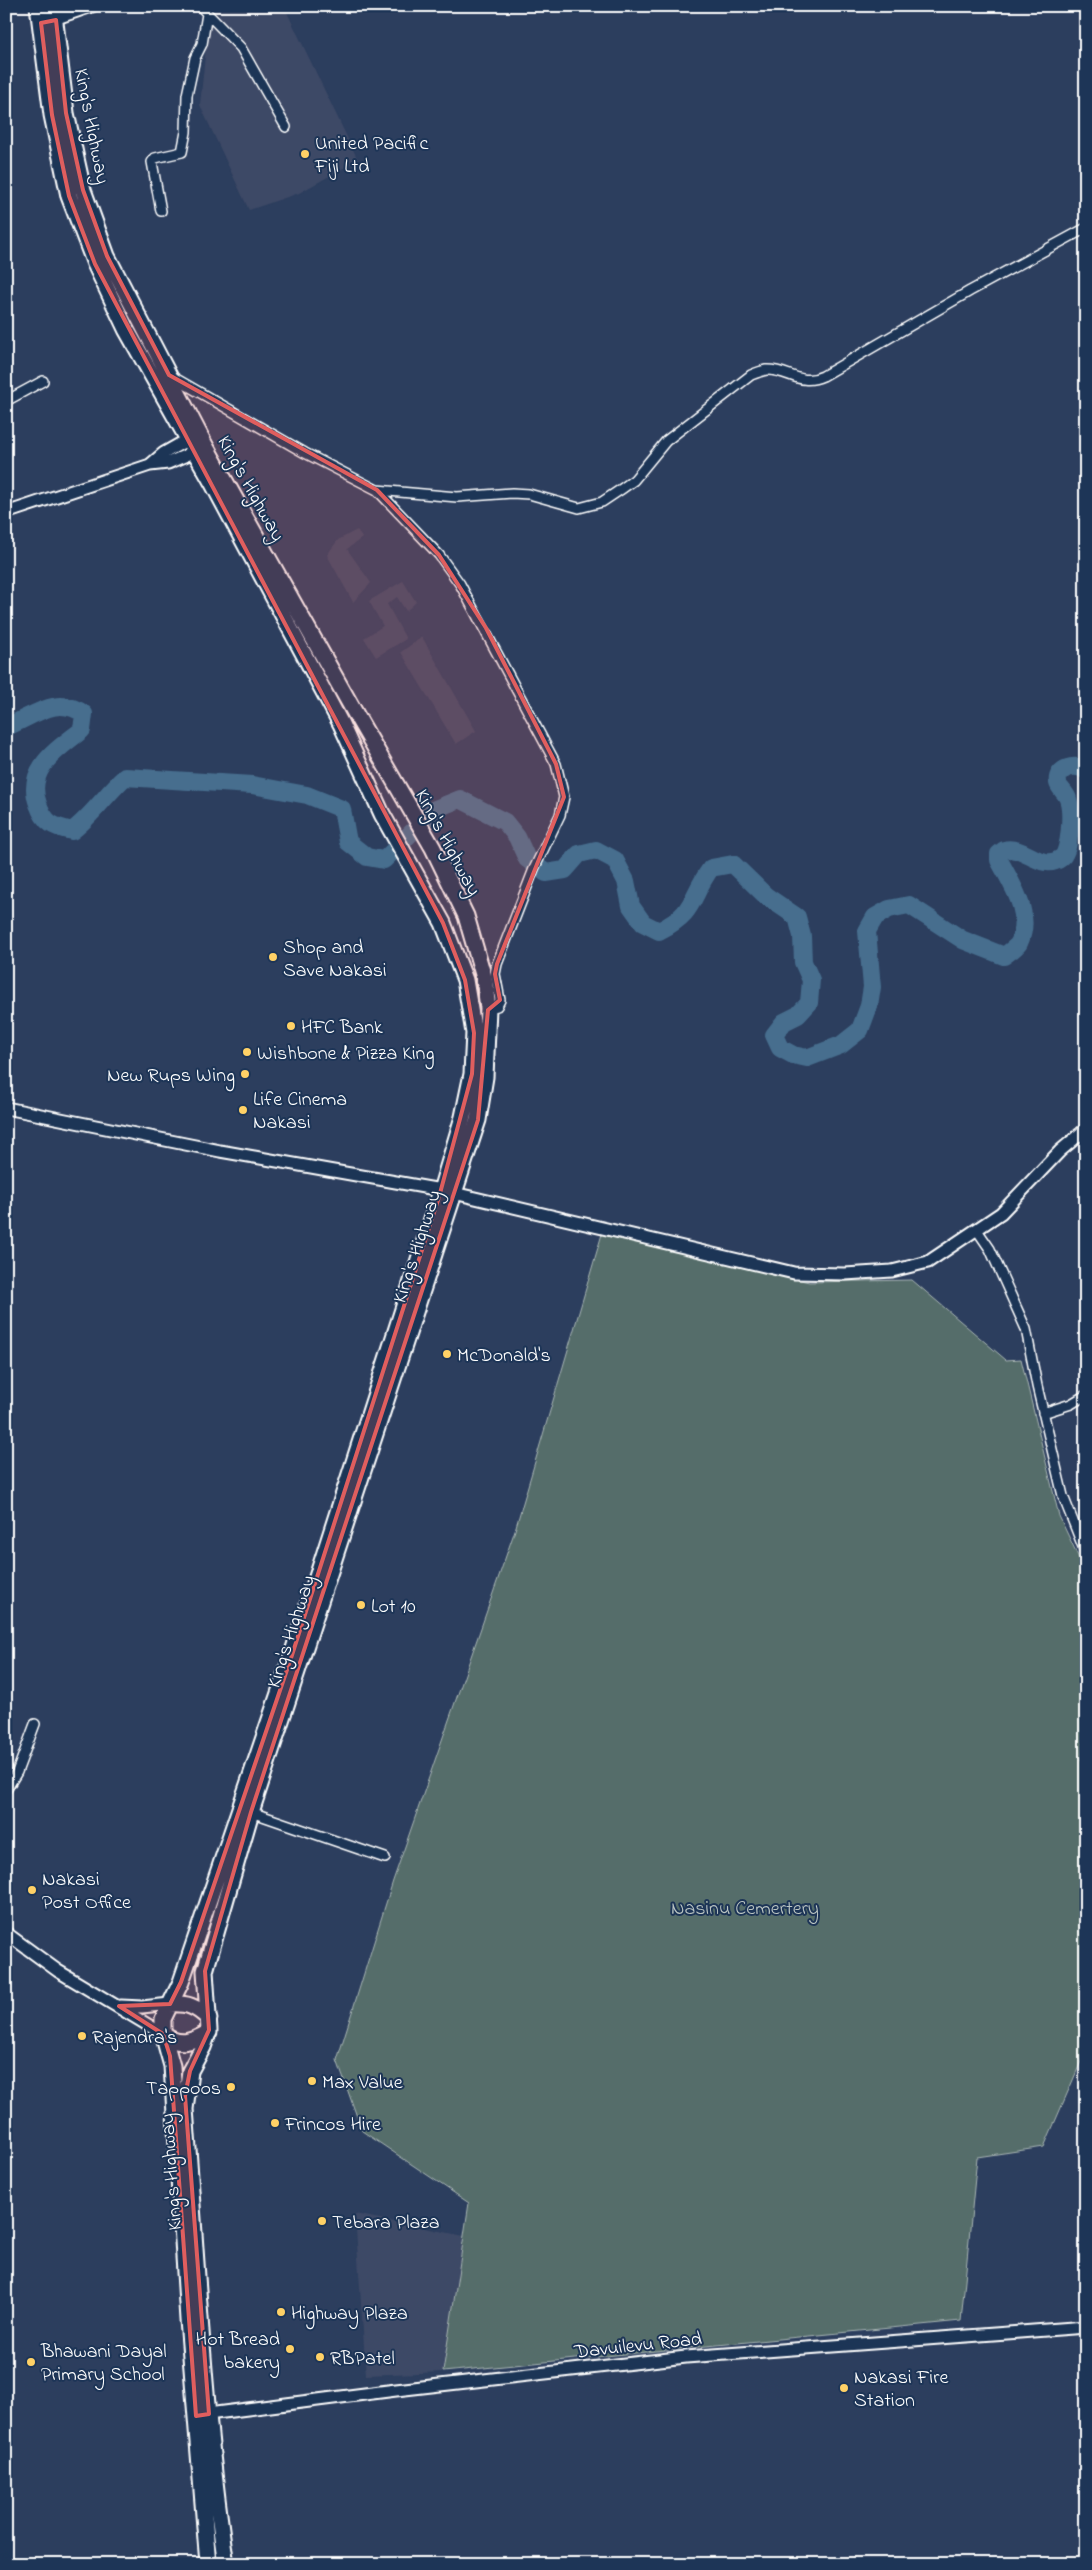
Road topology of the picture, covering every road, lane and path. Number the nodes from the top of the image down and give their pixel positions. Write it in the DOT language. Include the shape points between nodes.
graph roads {
  1 [pos="38,6"];
  2 [pos="92,6"];
  3 [pos="200,6"];
  4 [pos="207,14"];
  5 [pos="50,16"];
  6 [pos="286,127"];
  7 [pos="161,211"];
  8 [pos="1086,228"];
  9 [pos="168,375"];
  10 [pos="43,381"];
  11 [pos="6,401"];
  12 [pos="197,443"];
  13 [pos="376,490"];
  14 [pos="6,514"];
  15 [pos="488,1008"];
  16 [pos="6,1108"];
  17 [pos="1086,1129"];
  18 [pos="448,1192"];
  19 [pos="977,1230"];
  20 [pos="1086,1395"];
  21 [pos="1043,1413"];
  22 [pos="1086,1554"];
  23 [pos="35,1724"];
  24 [pos="6,1790"];
  25 [pos="251,1812"];
  26 [pos="386,1858"];
  27 [pos="6,1932"];
  28 [pos="170,2004"];
  29 [pos="119,2006"];
  30 [pos="209,2026"];
  31 [pos="163,2034"];
  32 [pos="1086,2327"];
  33 [pos="203,2415"];
  34 [pos="208,2564"];
  35 [pos="226,2564"];
  1 -- 5 [label="highway, King's Highway"];
  2 -- 5 [label="street"];
  3 -- 4 [label="street"];
  4 -- 6 [label="street" via="241,48"];
  4 -- 7 [label="street" via="202,44 195,58 186,96 186,132 182,152 156,158 152,162"];
  5 -- 9 [label="highway, King's Highway" via="83,190 107,256"];
  5 -- 12 [label="highway, King's Highway" via="52,115 68,196 94,264 126,329"];
  8 -- 13 [label="street" via="823,376 804,381 770,371 751,375 666,441 634,480 602,502 579,508 529,494 457,498"];
  9 -- 12 [label="highway, King's Highway"];
  9 -- 13 [label="street"];
  10 -- 11 [label="street"];
  12 -- 14 [label="street" via="168,464 150,465"];
  12 -- 15 [label="highway, King's Highway" via="433,848 466,916 484,978"];
  12 -- 18 [label="highway, King's Highway" via="341,724 382,814 443,923 465,980 474,1033 472,1074"];
  13 -- 15 [label="street" via="439,555 460,584 556,764 564,797 560,815 534,869 495,974 500,1000 497,1006"];
  15 -- 18 [label="highway, King's Highway" via="486,1068 478,1120"];
  16 -- 18 [label="street"];
  17 -- 19 [label="street" via="1060,1151 1001,1213"];
  18 -- 19 [label="street" via="794,1274 892,1271 928,1262"];
  18 -- 25 [label="highway, King's Highway"];
  18 -- 28 [label="highway, King's Highway" via="181,1982"];
  19 -- 21 [label="street" via="990,1249 1026,1330"];
  20 -- 21 [label="street" via="1071,1404"];
  21 -- 22 [label="street" via="1063,1496"];
  23 -- 24 [label="street" via="17,1772"];
  25 -- 26 [label="street"];
  25 -- 30 [label="highway, King's Highway" via="205,1971"];
  27 -- 29 [label="street" via="58,1971"];
  28 -- 29 [label="street" via="142,2008"];
  28 -- 30 [label="highway" via="188,2004 197,2008"];
  28 -- 31 [label="highway, King's Highway" via="164,2012"];
  29 -- 31 [label="street"];
  30 -- 31 [label="highway" via="194,2041 172,2040"];
  30 -- 33 [label="highway, King's Highway" via="190,2071 185,2109"];
  31 -- 33 [label="highway, King's Highway" via="172,2066"];
  32 -- 33 [label="street, Davuilevu Road" via="686,2357"];
  33 -- 34 [label="highway, King's Highway"];
  33 -- 35 [label="highway, King's Highway"];
}
